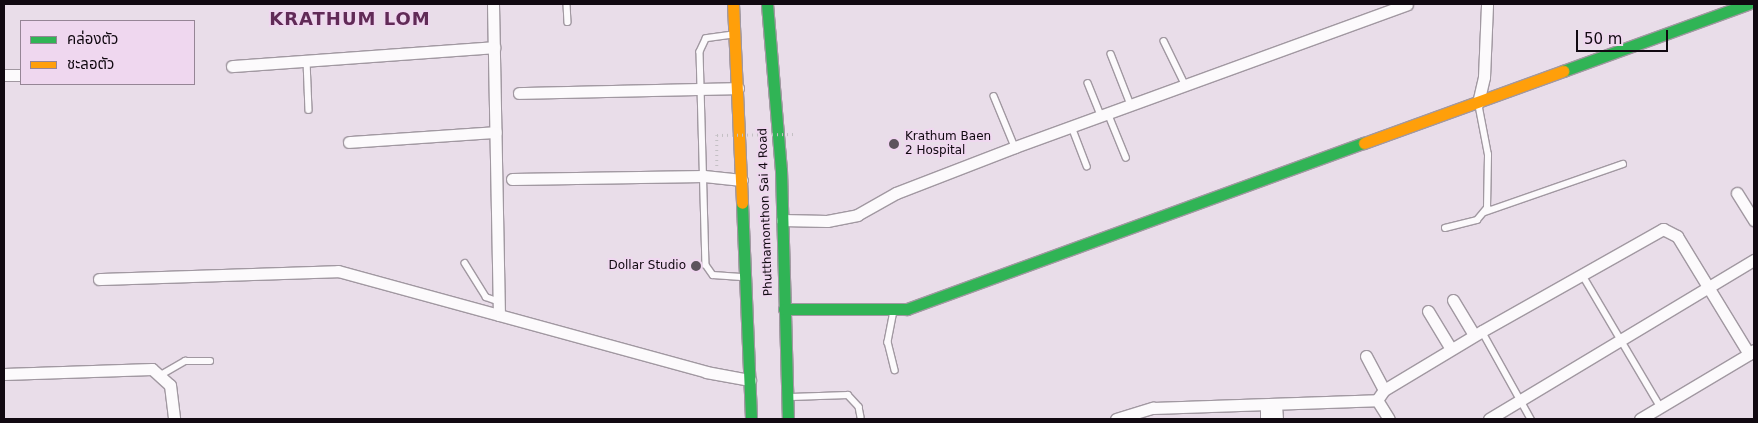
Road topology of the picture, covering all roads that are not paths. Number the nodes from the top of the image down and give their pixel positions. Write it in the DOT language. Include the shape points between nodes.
graph roads {
  1 [pos="493,4"];
  2 [pos="566,4"];
  3 [pos="733,4"];
  4 [pos="767,4"];
  5 [pos="1407,4"];
  6 [pos="1487,4"];
  7 [pos="1748,4"];
  8 [pos="568,22"];
  9 [pos="735,35"];
  10 [pos="1164,41"];
  11 [pos="494,47"];
  12 [pos="1111,54"];
  13 [pos="306,61"];
  14 [pos="232,66"];
  15 [pos="20,74"];
  16 [pos="4,76"];
  17 [pos="1088,83"];
  18 [pos="1185,84"];
  19 [pos="738,88"];
  20 [pos="702,89"];
  21 [pos="520,93"];
  22 [pos="994,96"];
  23 [pos="1478,103"];
  24 [pos="1131,105"];
  25 [pos="309,110"];
  26 [pos="1104,114"];
  27 [pos="1072,127"];
  28 [pos="496,132"];
  29 [pos="349,142"];
  30 [pos="1015,147"];
  31 [pos="1126,157"];
  32 [pos="1623,164"];
  33 [pos="1087,166"];
  34 [pos="704,176"];
  35 [pos="512,179"];
  36 [pos="742,180"];
  37 [pos="1737,193"];
  38 [pos="1485,212"];
  39 [pos="782,220"];
  40 [pos="1754,220"];
  41 [pos="1445,228"];
  42 [pos="1754,260"];
  43 [pos="464,263"];
  44 [pos="1581,273"];
  45 [pos="747,277"];
  46 [pos="99,279"];
  47 [pos="1711,287"];
  48 [pos="1453,300"];
  49 [pos="500,302"];
  50 [pos="784,308"];
  51 [pos="1428,310"];
  52 [pos="894,311"];
  53 [pos="499,315"];
  54 [pos="1478,333"];
  55 [pos="1620,341"];
  56 [pos="1451,349"];
  57 [pos="1752,352"];
  58 [pos="1366,356"];
  59 [pos="210,361"];
  60 [pos="895,370"];
  61 [pos="4,374"];
  62 [pos="161,375"];
  63 [pos="750,380"];
  64 [pos="1381,395"];
  65 [pos="787,397"];
  66 [pos="1519,399"];
  67 [pos="1271,405"];
  68 [pos="1660,406"];
  69 [pos="861,417"];
  70 [pos="174,419"];
  71 [pos="751,419"];
  72 [pos="788,419"];
  73 [pos="1116,419"];
  74 [pos="1266,419"];
  75 [pos="1277,419"];
  76 [pos="1388,419"];
  77 [pos="1489,419"];
  78 [pos="1531,419"];
  79 [pos="1640,419"];
  1 -- 11 [label="street"];
  2 -- 8 [label="lane"];
  3 -- 9 [label="street, Phutthamonthon Sai 4 Road"];
  4 -- 39 [label="street, Phutthamonthon Sai 4 Road"];
  5 -- 18 [label="street"];
  6 -- 23 [label="street" via="1484,77"];
  7 -- 23 [label="street"];
  9 -- 19 [label="street, Phutthamonthon Sai 4 Road"];
  9 -- 20 [label="lane" via="706,39 701,44"];
  10 -- 18 [label="lane"];
  11 -- 13 [label="street"];
  11 -- 28 [label="street"];
  12 -- 24 [label="lane"];
  13 -- 14 [label="street"];
  13 -- 25 [label="lane"];
  15 -- 16 [label="street"];
  17 -- 26 [label="lane"];
  18 -- 24 [label="street"];
  19 -- 20 [label="street"];
  19 -- 36 [label="street, Phutthamonthon Sai 4 Road"];
  20 -- 21 [label="street"];
  20 -- 34 [label="lane"];
  22 -- 30 [label="lane"];
  23 -- 38 [label="lane" via="1488,155"];
  23 -- 52 [label="street"];
  24 -- 26 [label="street"];
  26 -- 27 [label="street"];
  26 -- 31 [label="lane"];
  27 -- 30 [label="street"];
  27 -- 33 [label="lane"];
  28 -- 29 [label="street"];
  28 -- 49 [label="street"];
  30 -- 39 [label="street" via="896,193 857,215 827,221"];
  32 -- 38 [label="lane"];
  34 -- 35 [label="street"];
  34 -- 36 [label="street"];
  34 -- 45 [label="lane" via="708,271 722,278"];
  36 -- 45 [label="street, Phutthamonthon Sai 4 Road"];
  37 -- 40 [label="street"];
  38 -- 41 [label="lane" via="1477,220"];
  39 -- 50 [label="street, Phutthamonthon Sai 4 Road"];
  42 -- 47 [label="street"];
  43 -- 49 [label="lane" via="486,297"];
  44 -- 47 [label="street" via="1663,229 1676,236"];
  44 -- 54 [label="street"];
  44 -- 55 [label="lane"];
  45 -- 63 [label="street, Phutthamonthon Sai 4 Road"];
  46 -- 53 [label="street" via="338,271"];
  47 -- 55 [label="street"];
  47 -- 57 [label="street"];
  48 -- 54 [label="street"];
  49 -- 53 [label="street"];
  50 -- 52 [label="street"];
  50 -- 65 [label="street, Phutthamonthon Sai 4 Road"];
  51 -- 56 [label="street"];
  52 -- 60 [label="lane" via="888,342"];
  53 -- 63 [label="street" via="706,372"];
  54 -- 56 [label="street"];
  54 -- 66 [label="lane"];
  55 -- 66 [label="street"];
  55 -- 68 [label="lane"];
  56 -- 64 [label="street"];
  57 -- 68 [label="street"];
  58 -- 64 [label="street"];
  59 -- 62 [label="lane" via="185,361"];
  61 -- 62 [label="street" via="134,367"];
  62 -- 70 [label="street" via="170,385"];
  63 -- 71 [label="street, Phutthamonthon Sai 4 Road"];
  64 -- 67 [label="street"];
  64 -- 76 [label="street"];
  65 -- 69 [label="lane" via="848,396 859,407"];
  65 -- 72 [label="street, Phutthamonthon Sai 4 Road"];
  66 -- 77 [label="street"];
  66 -- 78 [label="lane"];
  67 -- 73 [label="street" via="1153,408"];
  67 -- 74 [label="street"];
  67 -- 75 [label="street"];
  68 -- 79 [label="street"];
}
